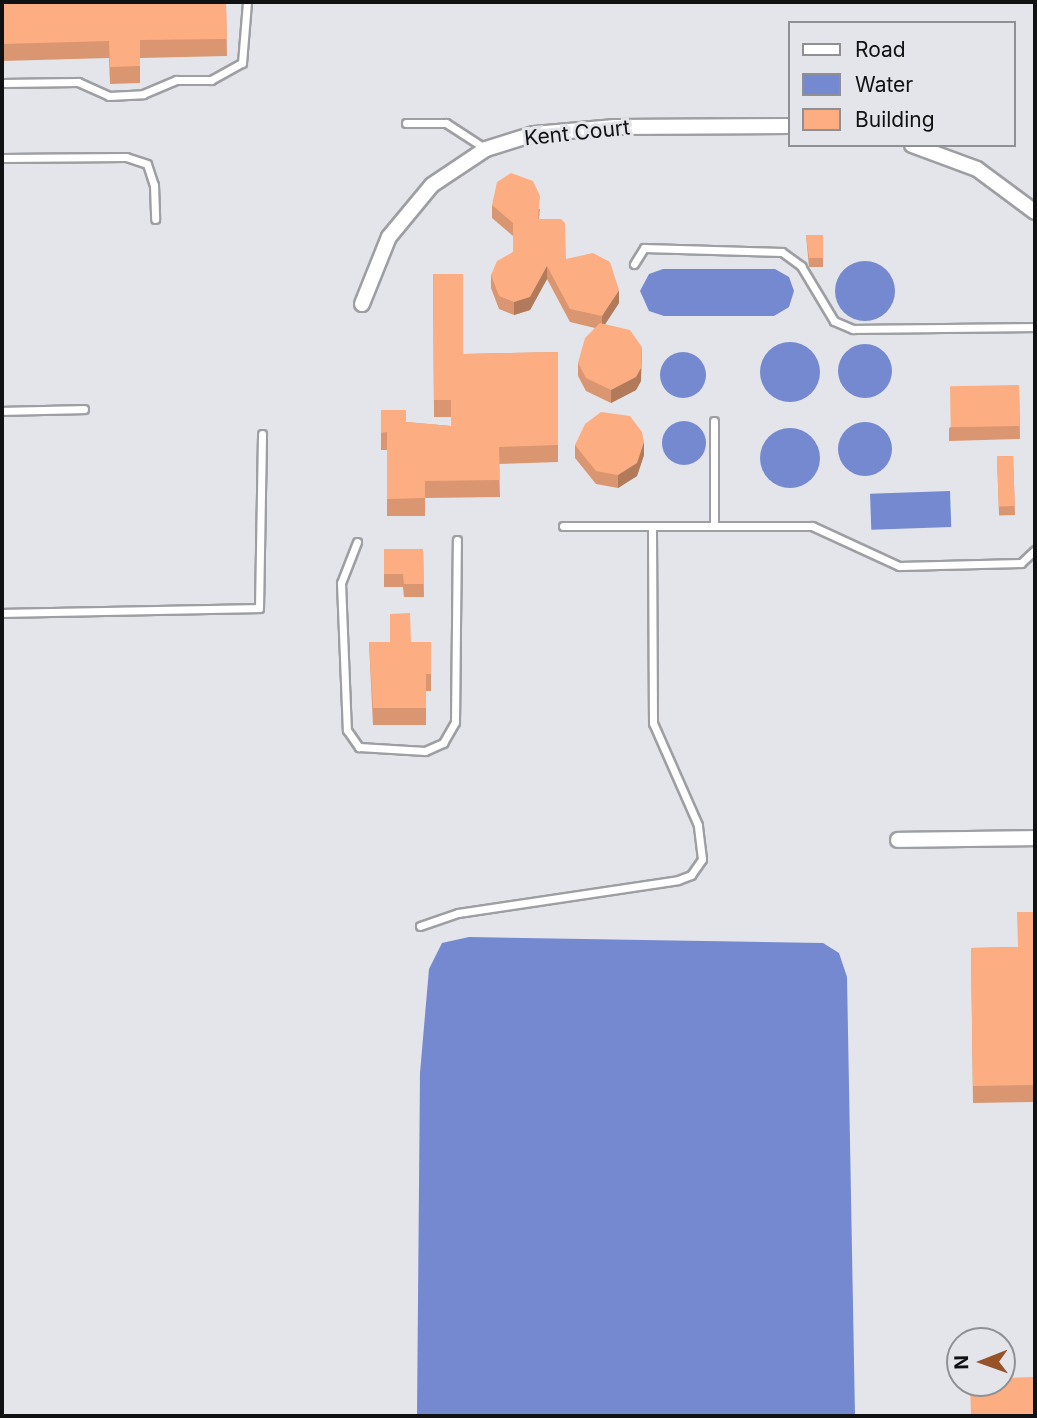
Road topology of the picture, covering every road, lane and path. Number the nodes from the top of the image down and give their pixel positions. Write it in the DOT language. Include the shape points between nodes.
graph roads {
  1 [pos="247,2"];
  2 [pos="2,83"];
  3 [pos="406,123"];
  4 [pos="788,126"];
  5 [pos="917,147"];
  6 [pos="486,149"];
  7 [pos="2,158"];
  8 [pos="1035,212"];
  9 [pos="155,219"];
  10 [pos="634,264"];
  11 [pos="362,303"];
  12 [pos="1035,327"];
  13 [pos="84,409"];
  14 [pos="2,411"];
  15 [pos="714,421"];
  16 [pos="262,434"];
  17 [pos="564,526"];
  18 [pos="652,526"];
  19 [pos="714,526"];
  20 [pos="457,540"];
  21 [pos="357,542"];
  22 [pos="1035,550"];
  23 [pos="2,613"];
  24 [pos="1035,838"];
  25 [pos="898,840"];
  26 [pos="420,926"];
  1 -- 2 [label="lane" via="242,63 211,80 176,80 143,94 109,96 78,82"];
  3 -- 6 [label="lane" via="446,123"];
  4 -- 6 [label="street, Kent Court" via="615,127 534,134"];
  5 -- 8 [label="street" via="977,169"];
  6 -- 11 [label="street, Kent Court" via="432,185 389,237"];
  7 -- 9 [label="lane" via="126,157 147,164 154,185"];
  10 -- 12 [label="lane" via="644,248 782,252 801,266 834,321 853,329"];
  13 -- 14 [label="lane"];
  15 -- 19 [label="lane"];
  16 -- 23 [label="lane" via="259,608"];
  17 -- 18 [label="lane"];
  18 -- 19 [label="lane"];
  18 -- 26 [label="lane" via="653,723 704,840 702,859 691,874 678,880 458,913"];
  19 -- 22 [label="lane" via="812,526 899,566 1021,562"];
  20 -- 21 [label="lane" via="455,722 443,743 425,751 359,747 347,730 341,583"];
  24 -- 25 [label="street"];
}
